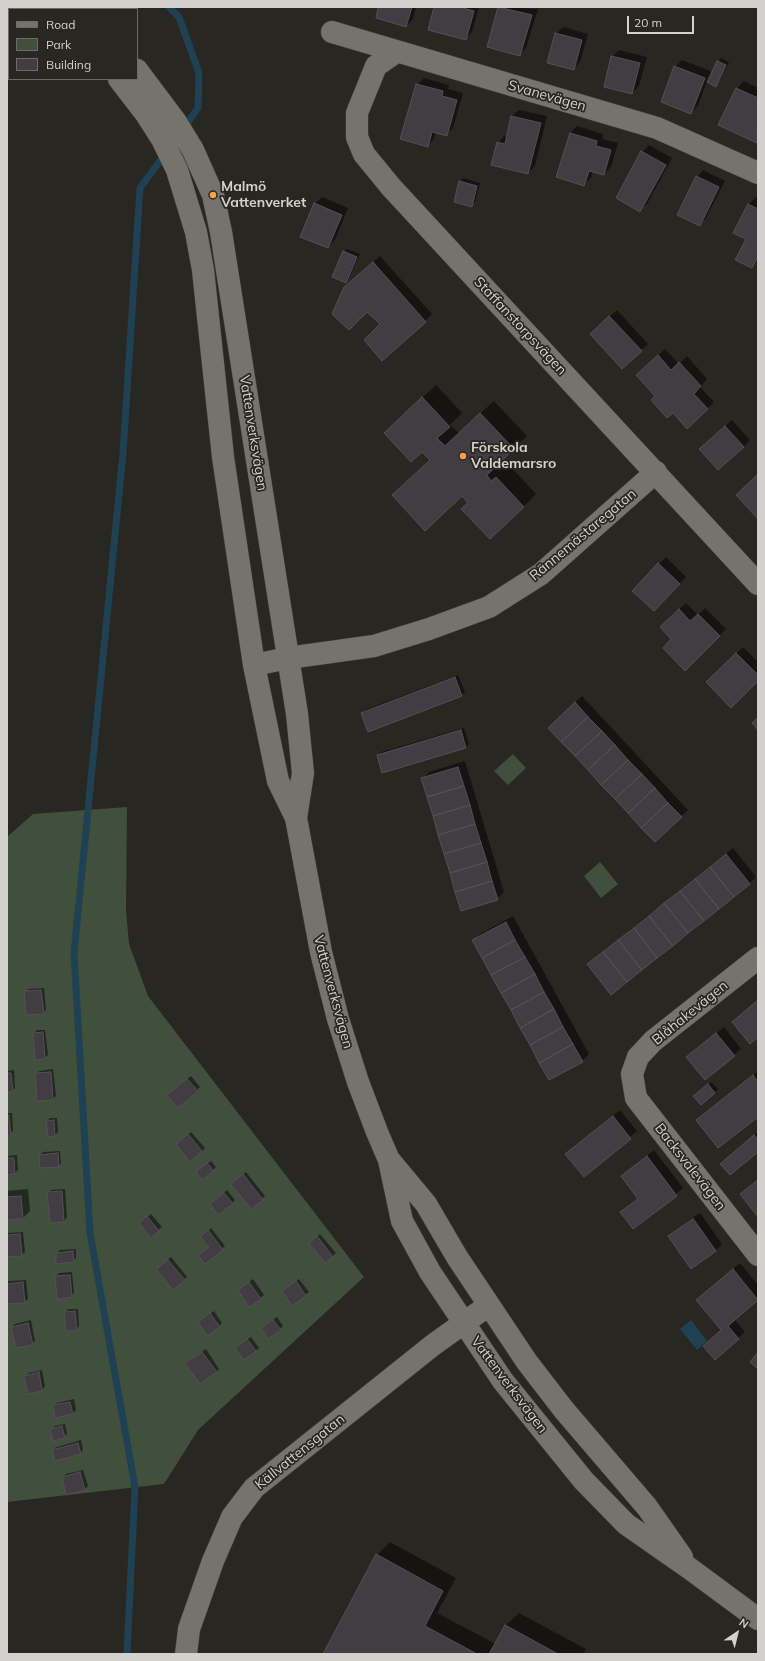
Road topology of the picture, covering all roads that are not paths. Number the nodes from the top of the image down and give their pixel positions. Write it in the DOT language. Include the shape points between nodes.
graph roads {
  1 [pos="332,32"];
  2 [pos="396,52"];
  3 [pos="138,71"];
  4 [pos="120,80"];
  5 [pos="758,173"];
  6 [pos="656,472"];
  7 [pos="758,584"];
  8 [pos="288,658"];
  9 [pos="254,665"];
  10 [pos="296,818"];
  11 [pos="758,958"];
  12 [pos="632,1074"];
  13 [pos="389,1160"];
  14 [pos="758,1255"];
  15 [pos="489,1305"];
  16 [pos="463,1323"];
  17 [pos="689,1568"];
  18 [pos="758,1619"];
  19 [pos="186,1654"];
  1 -- 2 [label="street, Svanevägen"];
  2 -- 5 [label="street, Svanevägen" via="657,128"];
  2 -- 6 [label="street, Staffanstorpsvägen" via="376,66 356,113 357,137 364,154 391,187"];
  3 -- 8 [label="street, Vattenverksvägen" via="176,122 193,150 213,195 227,265"];
  4 -- 9 [label="street, Vattenverksvägen" via="162,139 177,170 196,232 203,270 223,457"];
  6 -- 7 [label="street, Staffanstorpsvägen"];
  6 -- 8 [label="street, Rännemästaregatan" via="541,574 489,607 374,646"];
  8 -- 9 [label="street, Rännemästaregatan"];
  8 -- 10 [label="street, Vattenverksvägen" via="303,772"];
  9 -- 10 [label="street, Vattenverksvägen" via="278,781"];
  10 -- 13 [label="street, Vattenverksvägen" via="320,952 338,1020 358,1082"];
  11 -- 12 [label="street, Blåhakevägen" via="653,1041 638,1057"];
  12 -- 14 [label="street, Backsvalevägen" via="636,1098"];
  13 -- 15 [label="street, Vattenverksvägen" via="426,1204"];
  13 -- 16 [label="street, Vattenverksvägen" via="402,1221 430,1272"];
  15 -- 16 [label="street, Källvattensgatan"];
  15 -- 17 [label="street, Vattenverksvägen" via="527,1362 559,1404 647,1507"];
  16 -- 17 [label="street, Vattenverksvägen" via="503,1381 584,1481 626,1524"];
  16 -- 19 [label="street, Källvattensgatan" via="254,1488 232,1517 213,1560 189,1629"];
  17 -- 18 [label="street, Vattenverksvägen"];
}
